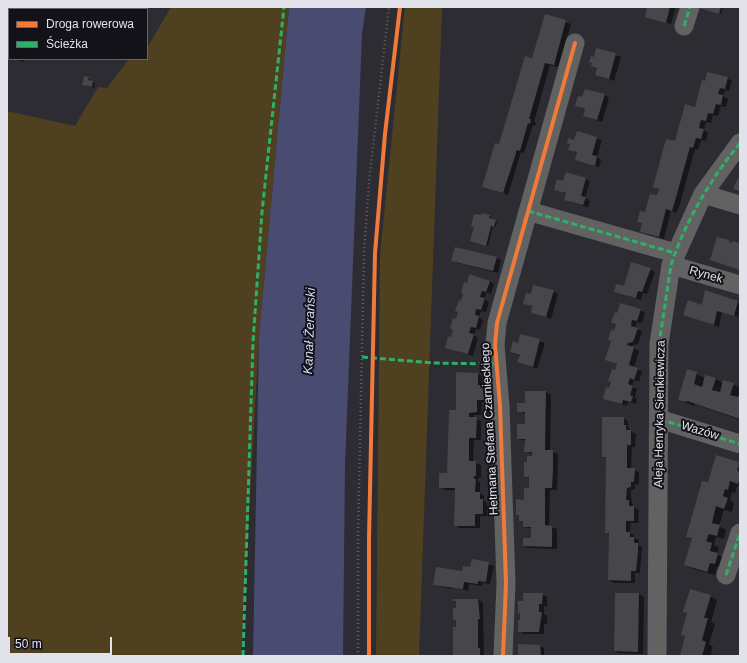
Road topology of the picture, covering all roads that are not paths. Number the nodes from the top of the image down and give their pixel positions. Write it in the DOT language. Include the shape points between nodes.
graph roads {
  1 [pos="690,7"];
  2 [pos="684,26"];
  3 [pos="574,43"];
  4 [pos="740,143"];
  5 [pos="703,194"];
  6 [pos="740,205"];
  7 [pos="528,211"];
  8 [pos="673,259"];
  9 [pos="740,286"];
  10 [pos="659,419"];
  11 [pos="740,444"];
  12 [pos="740,533"];
  13 [pos="726,575"];
  14 [pos="503,656"];
  15 [pos="657,656"];
  1 -- 2 [label="street"];
  3 -- 7 [label="street, Hetmana Stefana Czarnieckiego"];
  4 -- 5 [label="street, Aleja Henryka Sienkiewicza"];
  5 -- 6 [label="street"];
  5 -- 8 [label="street, Aleja Henryka Sienkiewicza"];
  7 -- 8 [label="street, Rynek"];
  7 -- 14 [label="street, Hetmana Stefana Czarnieckiego" via="497,323 495,345 500,406 506,583"];
  8 -- 9 [label="street, Rynek"];
  8 -- 10 [label="street, Aleja Henryka Sienkiewicza" via="659,344"];
  10 -- 11 [label="street, Wazów"];
  10 -- 15 [label="street, Aleja Henryka Sienkiewicza"];
  12 -- 13 [label="street"];
}
